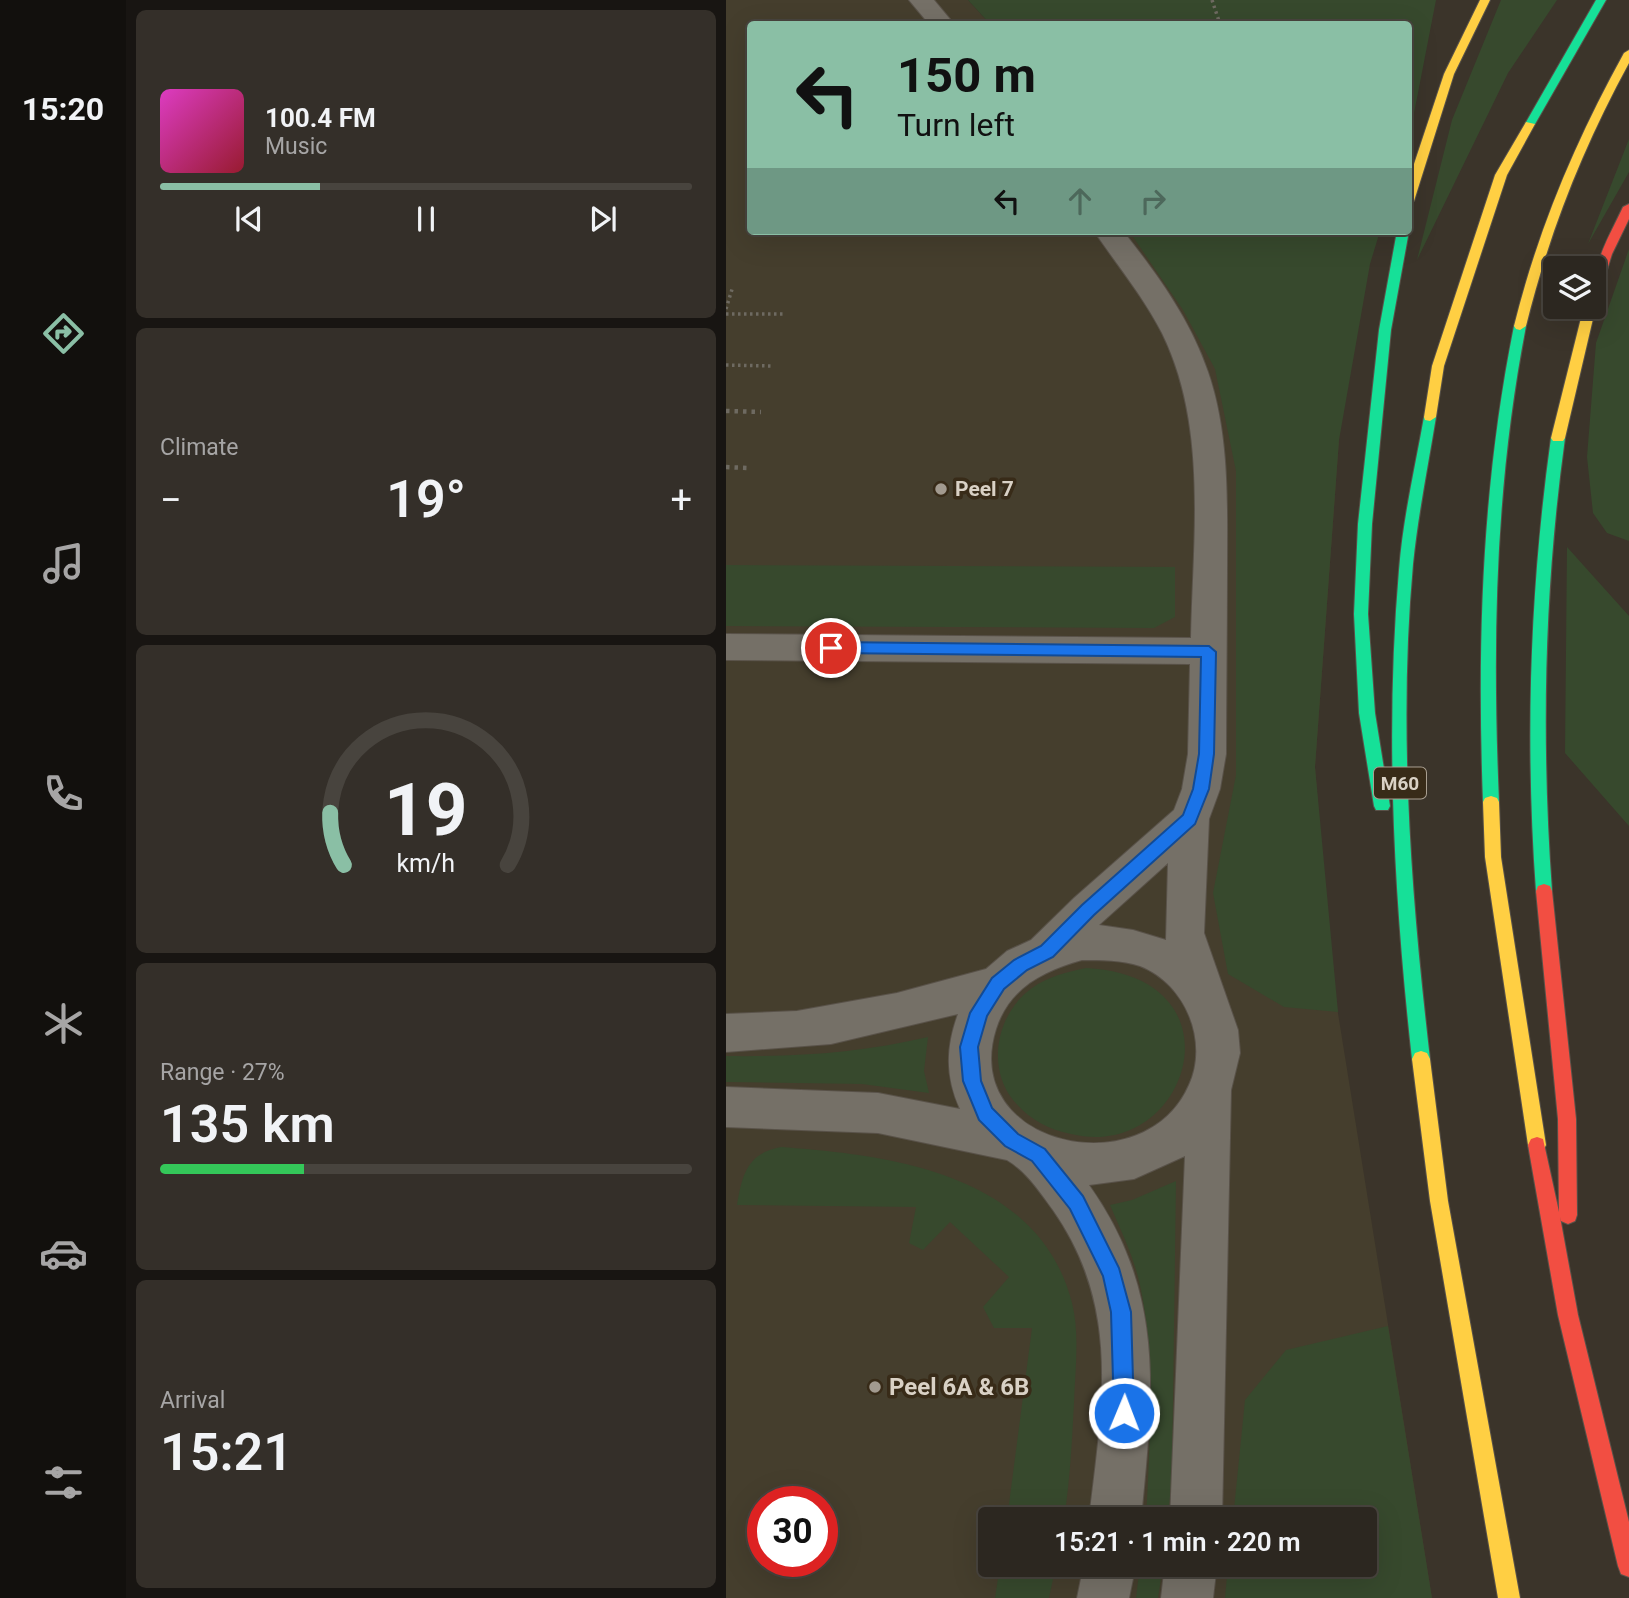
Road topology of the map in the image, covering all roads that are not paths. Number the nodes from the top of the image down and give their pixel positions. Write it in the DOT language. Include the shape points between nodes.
graph roads {
  1 [pos="921,0"];
  2 [pos="1485,0"];
  3 [pos="1601,0"];
  4 [pos="1458,12"];
  5 [pos="939,21"];
  6 [pos="1629,53"];
  7 [pos="1449,74"];
  8 [pos="1412,189"];
  9 [pos="1629,207"];
  10 [pos="1111,235"];
  11 [pos="1402,235"];
  12 [pos="1605,256"];
  13 [pos="1586,319"];
  14 [pos="726,647"];
  15 [pos="1209,652"];
  16 [pos="1190,819"];
  17 [pos="1047,951"];
  18 [pos="998,984"];
  19 [pos="1204,997"];
  20 [pos="1413,1002"];
  21 [pos="726,1033"];
  22 [pos="1210,1092"];
  23 [pos="726,1107"];
  24 [pos="1025,1148"];
  25 [pos="1568,1315"];
  26 [pos="1116,1507"];
  27 [pos="1197,1507"];
  28 [pos="1629,1566"];
  29 [pos="1107,1577"];
  30 [pos="1190,1577"];
  31 [pos="1103,1598"];
  32 [pos="1187,1598"];
  33 [pos="1509,1598"];
  1 -- 5 [label="street"];
  2 -- 7 [label="highway"];
  3 -- 20 [label="highway, M60" via="1556,66 1497,179 1443,341 1426,422 1408,532 1402,654 1400,815"];
  4 -- 7 [label="highway"];
  6 -- 25 [label="highway" via="1595,113 1530,282 1507,385 1492,502 1485,681 1493,858 1522,1062"];
  7 -- 8 [label="highway"];
  9 -- 12 [label="highway"];
  10 -- 15 [label="street" via="1173,326 1205,420 1210,474"];
  11 -- 20 [label="highway, M60" via="1385,330 1365,524 1361,614 1367,713"];
  13 -- 25 [label="highway" via="1559,424 1546,517 1537,704 1539,832 1567,1121"];
  14 -- 15 [label="street"];
  15 -- 16 [label="street" via="1207,754"];
  16 -- 17 [label="street"];
  16 -- 19 [label="street" via="1184,933"];
  17 -- 18 [label="street"];
  17 -- 19 [label="street" via="1082,942 1118,943 1182,971"];
  18 -- 21 [label="street" via="878,1018 819,1028"];
  18 -- 24 [label="street" via="979,1013 969,1047 972,1081 986,1114"];
  19 -- 22 [label="street" via="1217,1027 1219,1060"];
  20 -- 33 [label="highway, M60" via="1447,1267"];
  22 -- 24 [label="street" via="1189,1125 1158,1148 1119,1163 1078,1165"];
  22 -- 27 [label="street" via="1203,1225 1203,1428"];
  23 -- 24 [label="street" via="878,1113"];
  24 -- 26 [label="street" via="1077,1202 1112,1274 1121,1312 1125,1365"];
  25 -- 28 [label="highway"];
  29 -- 31 [label="street"];
  30 -- 32 [label="street"];
}
